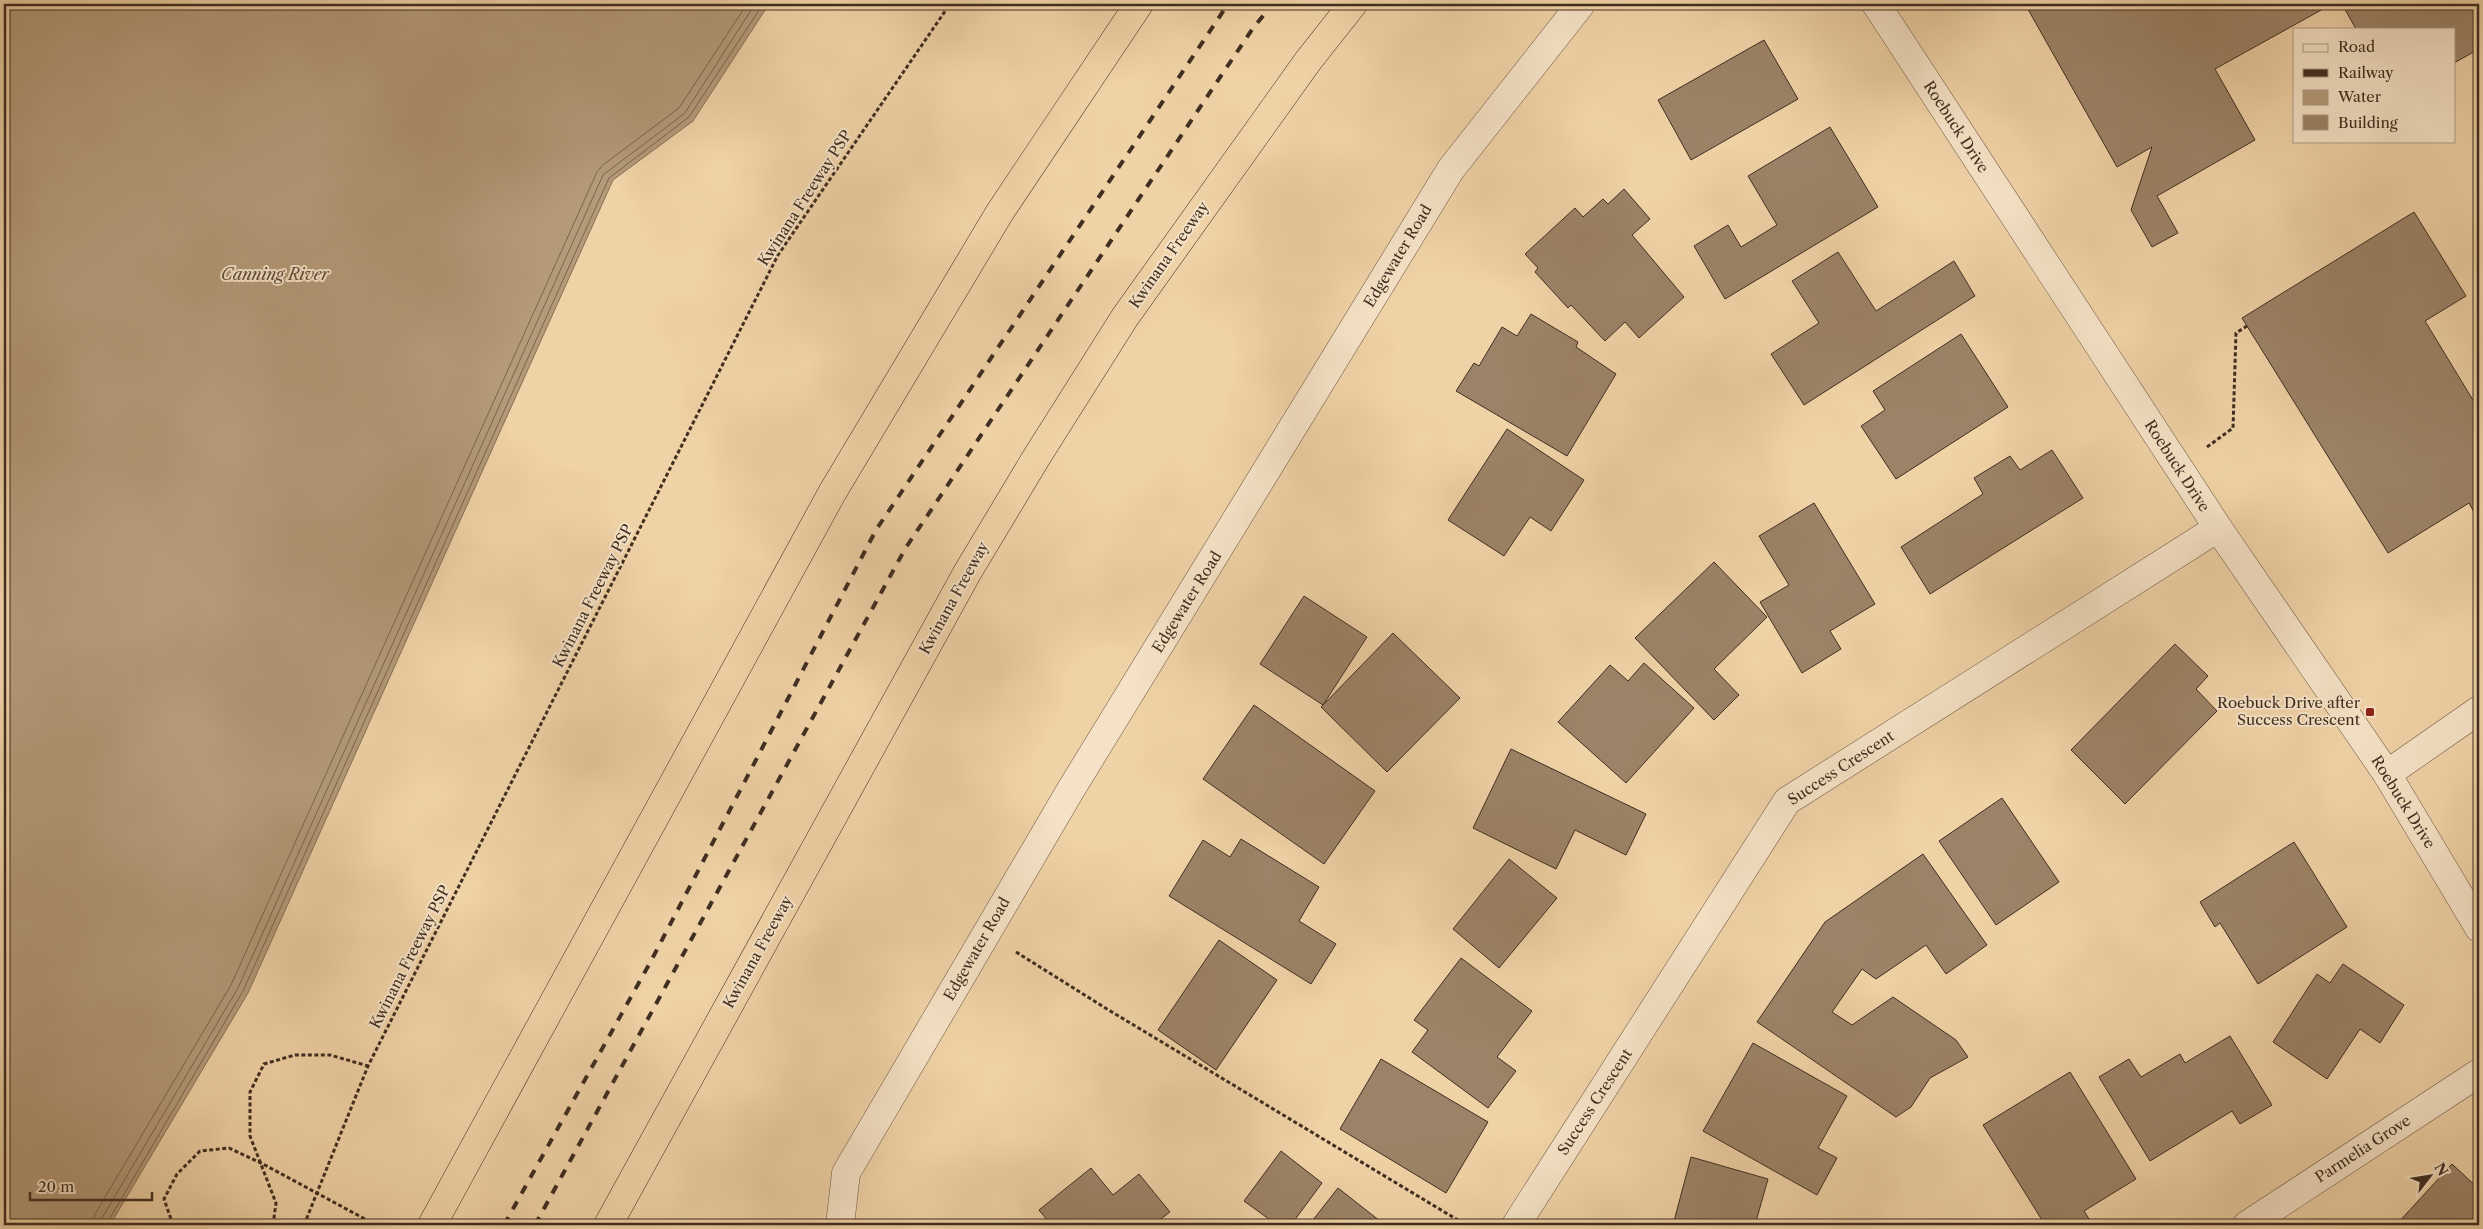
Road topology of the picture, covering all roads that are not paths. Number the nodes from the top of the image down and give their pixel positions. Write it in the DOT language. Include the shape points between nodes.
graph roads {
  1 [pos="1139,4"];
  2 [pos="1353,4"];
  3 [pos="1581,4"];
  4 [pos="1876,4"];
  5 [pos="2218,528"];
  6 [pos="2479,710"];
  7 [pos="2387,774"];
  8 [pos="2479,928"];
  9 [pos="2479,1073"];
  10 [pos="432,1225"];
  11 [pos="608,1225"];
  12 [pos="840,1225"];
  13 [pos="1516,1225"];
  14 [pos="2247,1225"];
  1 -- 10 [label="highway" via="1000,212 832,493"];
  2 -- 11 [label="highway, Kwinana Freeway" via="1125,317 1036,458 966,573"];
  3 -- 12 [label="street, Edgewater Road" via="1451,169 1070,791 846,1172"];
  4 -- 5 [label="street, Roebuck Drive"];
  5 -- 7 [label="street, Roebuck Drive"];
  5 -- 13 [label="street, Success Crescent" via="1787,801"];
  6 -- 7 [label="street"];
  7 -- 8 [label="street, Roebuck Drive"];
  9 -- 14 [label="street, Parmelia Grove"];
}
